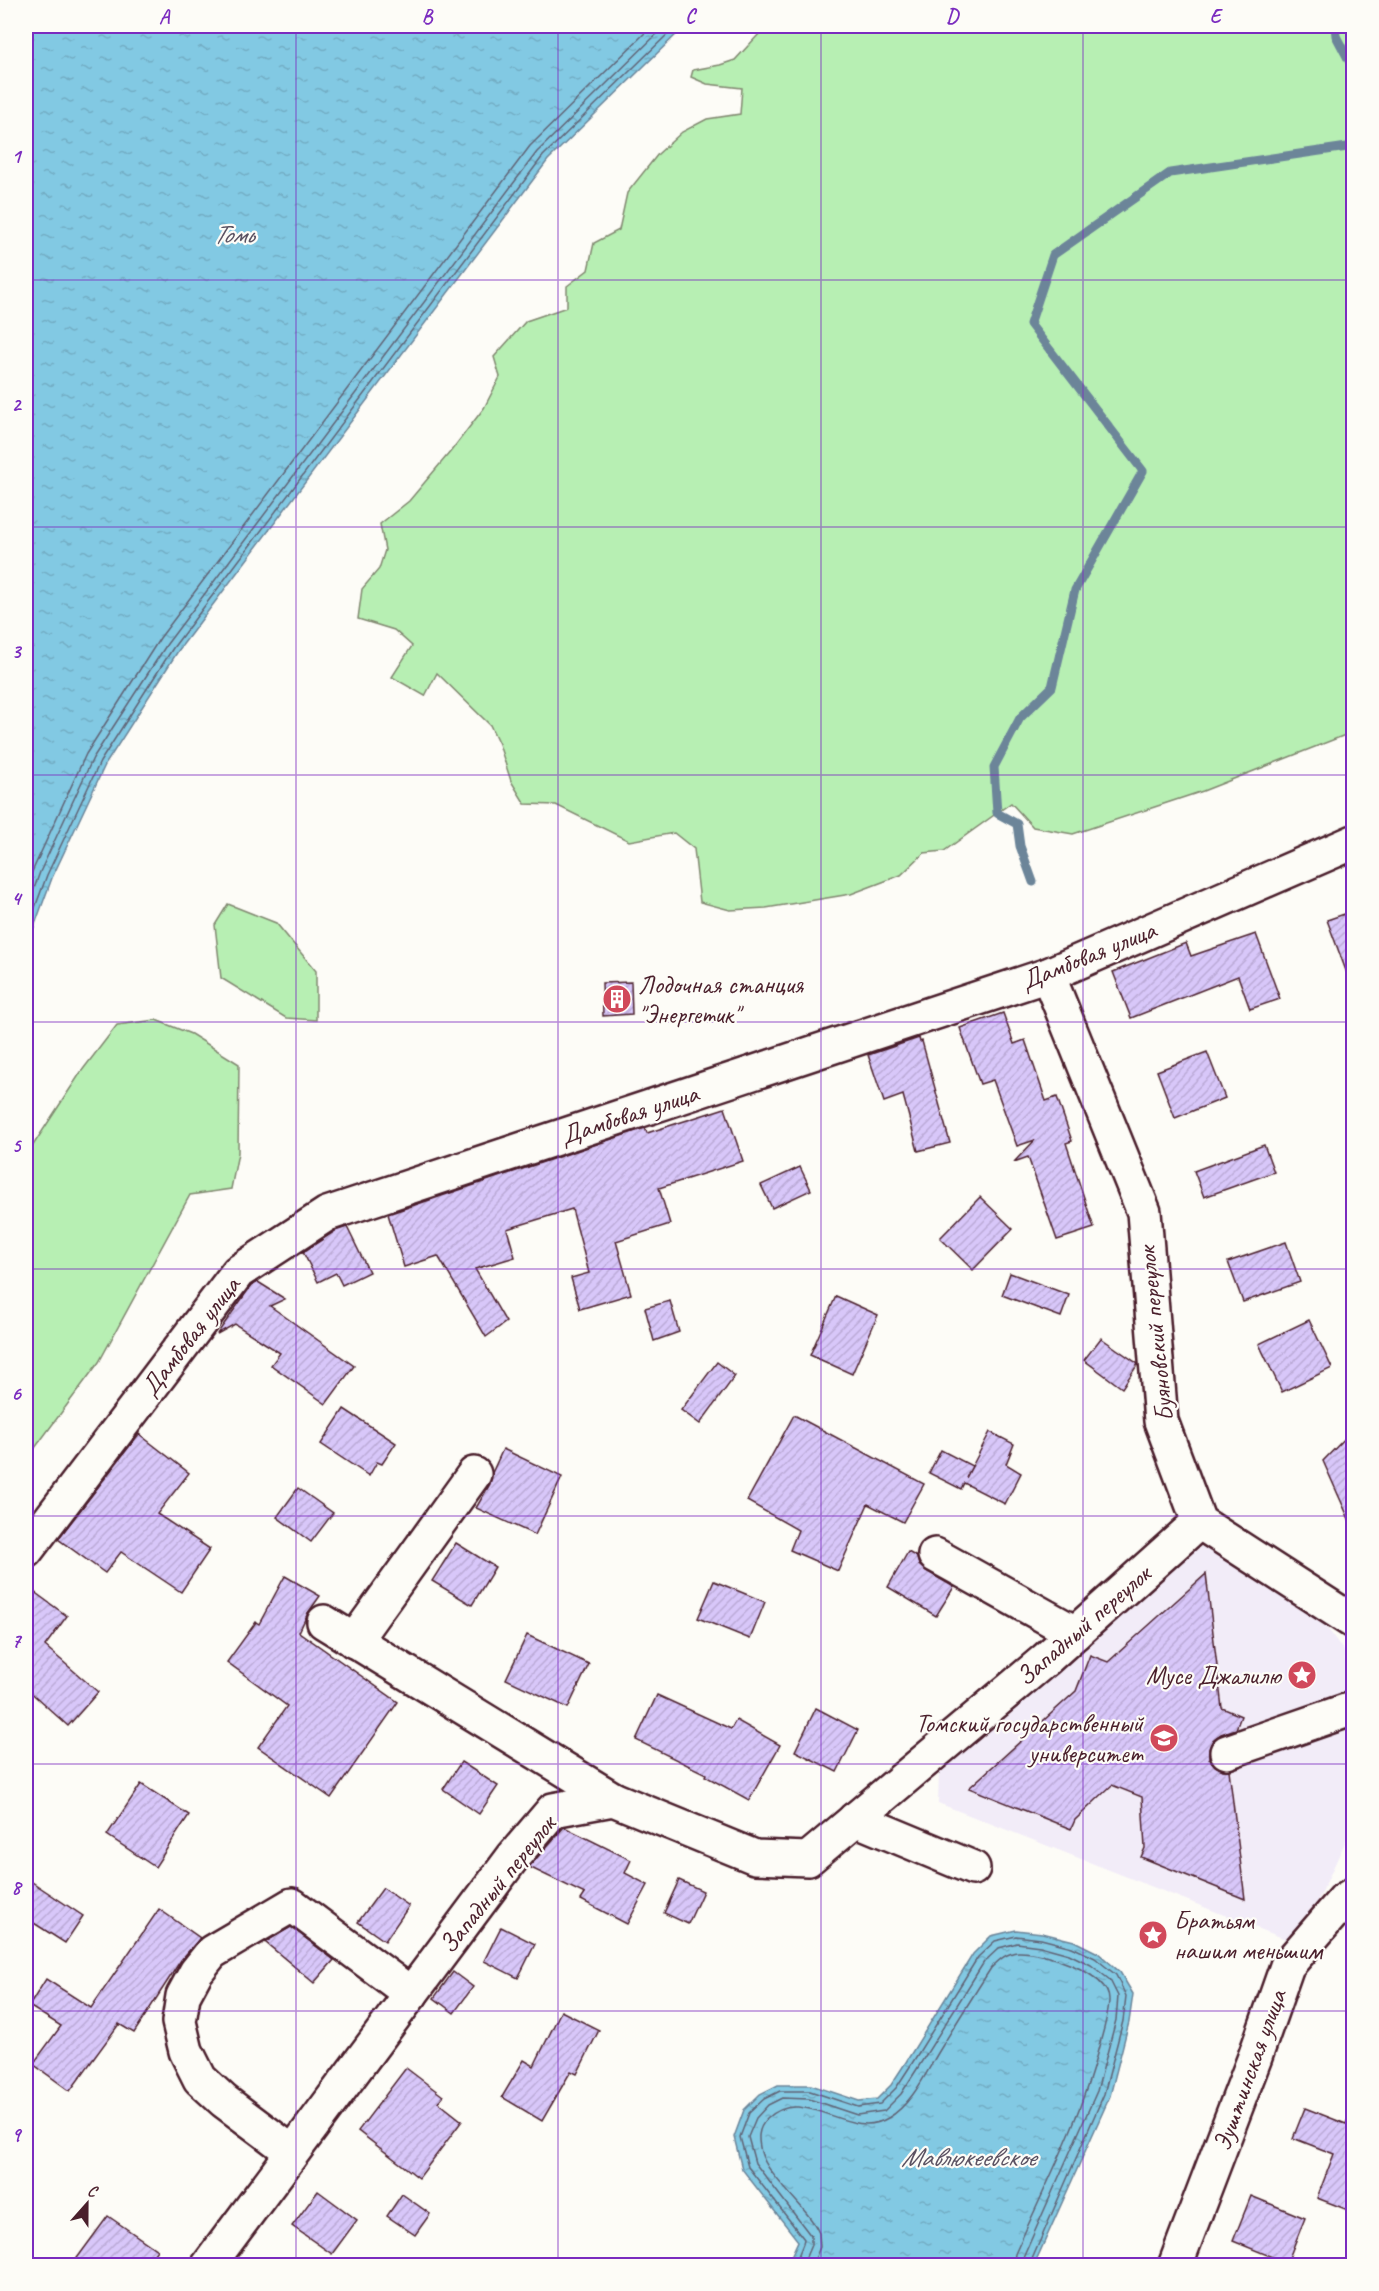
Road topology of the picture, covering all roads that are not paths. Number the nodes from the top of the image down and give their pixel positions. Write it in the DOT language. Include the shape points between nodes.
graph roads {
  1 [pos="1353,842"];
  2 [pos="1048,975"];
  3 [pos="474,1474"];
  4 [pos="1200,1522"];
  5 [pos="26,1551"];
  6 [pos="935,1555"];
  7 [pos="324,1622"];
  8 [pos="1353,1622"];
  9 [pos="1075,1633"];
  10 [pos="354,1641"];
  11 [pos="1353,1708"];
  12 [pos="1227,1752"];
  13 [pos="612,1799"];
  14 [pos="855,1819"];
  15 [pos="973,1868"];
  16 [pos="1353,1894"];
  17 [pos="411,1994"];
  18 [pos="292,2152"];
  19 [pos="208,2265"];
  20 [pos="1175,2265"];
  1 -- 2 [label="street, Дамбовая улица"];
  2 -- 4 [label="street, Буяновский переулок" via="1144,1212 1161,1421"];
  2 -- 5 [label="street, Дамбовая улица" via="327,1214 238,1272"];
  3 -- 10 [label="street"];
  4 -- 8 [label="street"];
  4 -- 9 [label="street, Западный переулок"];
  6 -- 9 [label="street"];
  7 -- 10 [label="street"];
  9 -- 14 [label="street, Западный переулок"];
  10 -- 13 [label="street"];
  11 -- 12 [label="street"];
  13 -- 14 [label="street, Западный переулок" via="755,1857 808,1859"];
  13 -- 17 [label="street, Западный переулок" via="553,1810"];
  14 -- 15 [label="street"];
  16 -- 20 [label="street, Эуштинская улица" via="1287,1966"];
  17 -- 18 [label="street, Западный переулок"];
  17 -- 18 [label="street" via="292,1905 212,1952 196,1972 183,1996 179,2022 186,2051 200,2079"];
  18 -- 19 [label="street, Западный переулок"];
}
